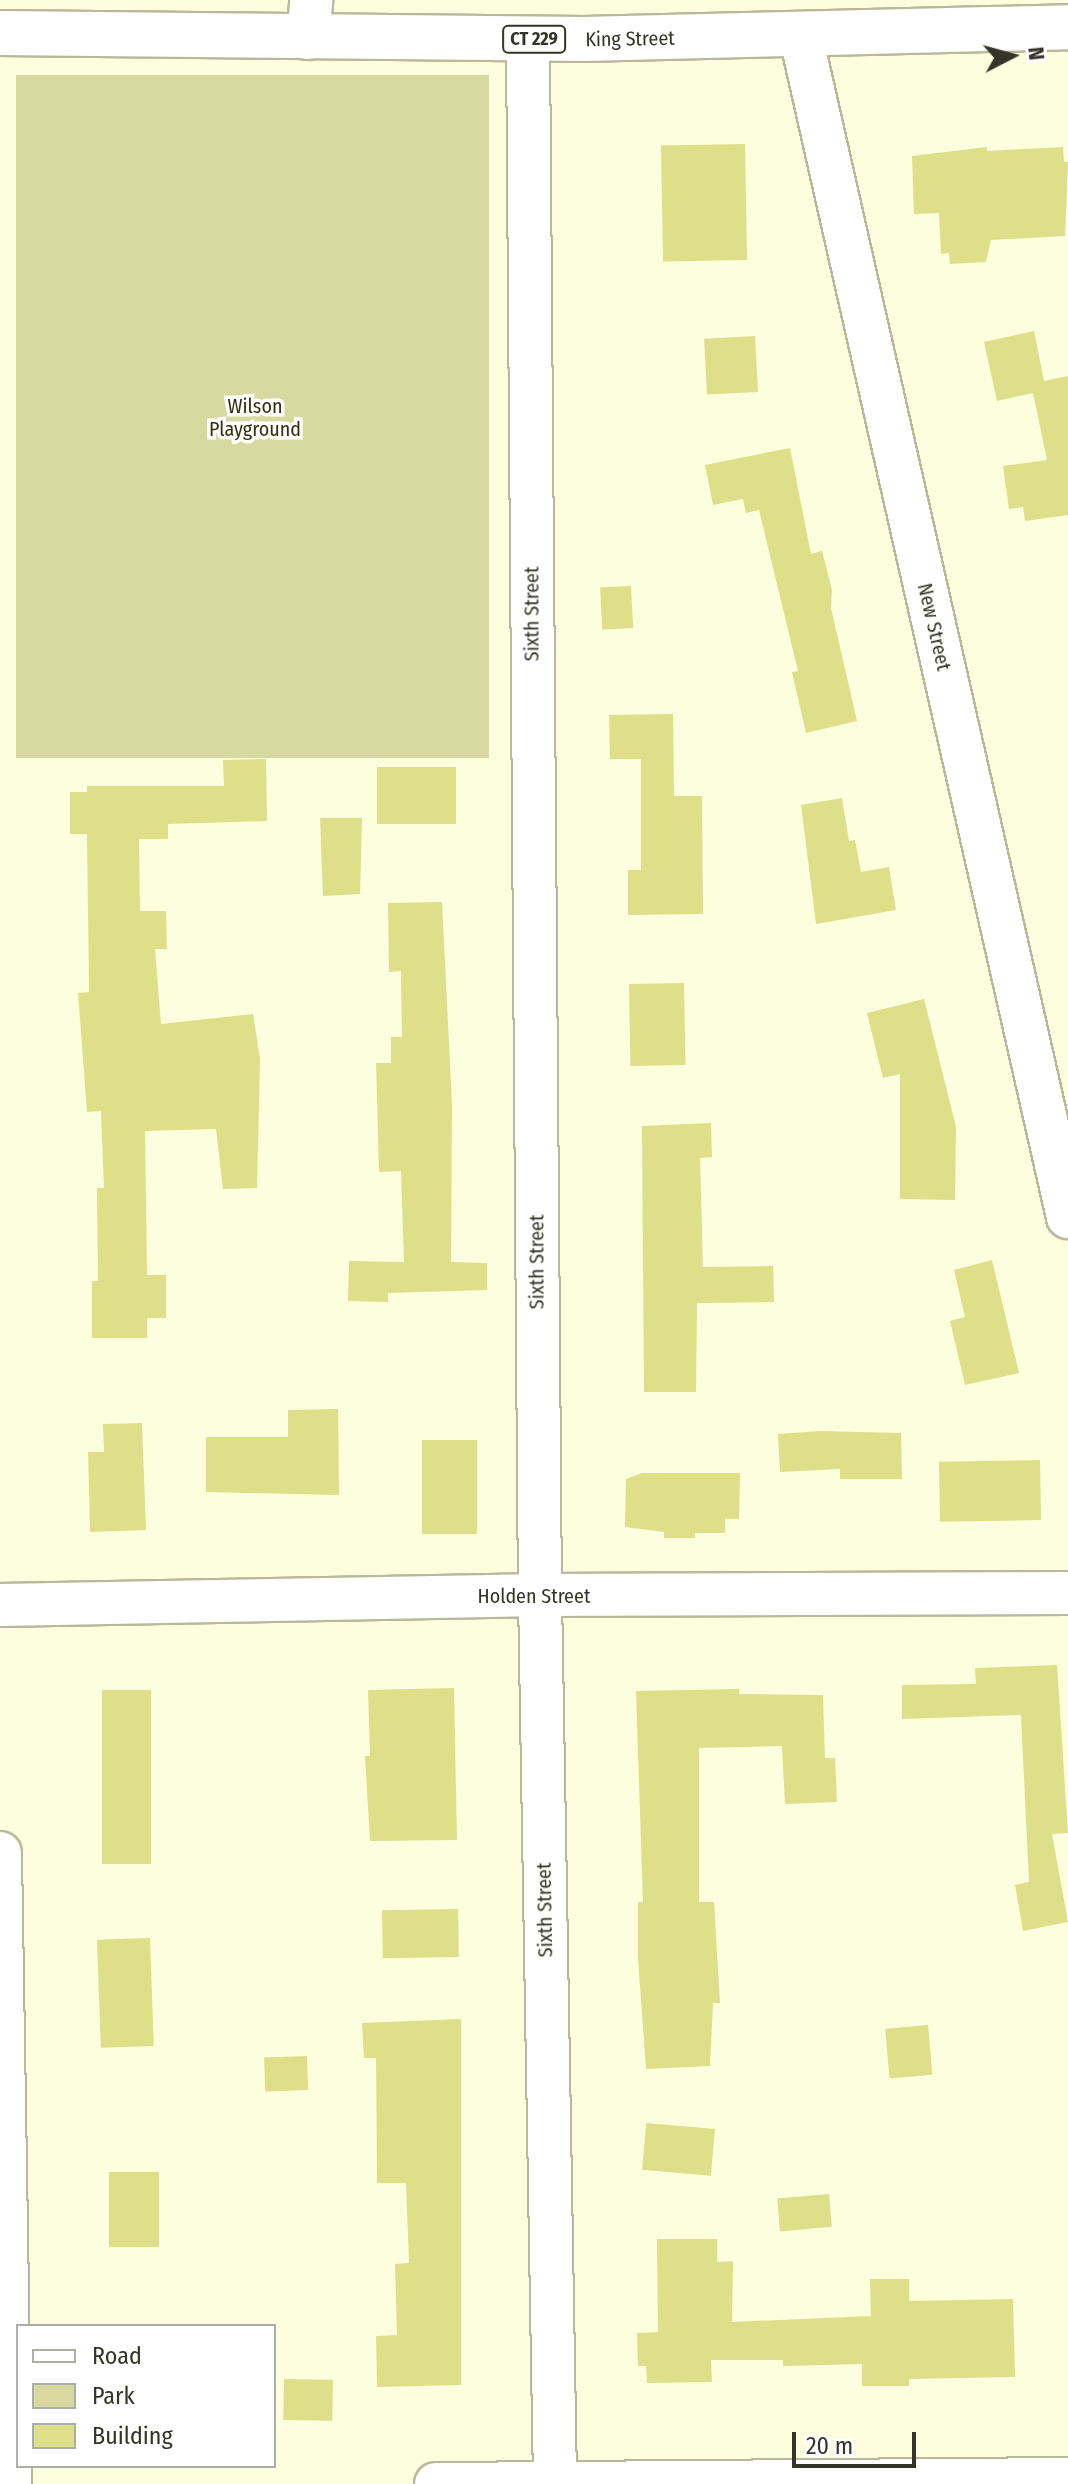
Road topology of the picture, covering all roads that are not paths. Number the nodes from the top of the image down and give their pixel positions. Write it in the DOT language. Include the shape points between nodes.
graph roads {
  1 [pos="310,19"];
  2 [pos="1068,27"];
  3 [pos="0,33"];
  4 [pos="801,37"];
  5 [pos="528,39"];
  6 [pos="1068,1217"];
  7 [pos="1068,1593"];
  8 [pos="540,1595"];
  9 [pos="0,1605"];
  10 [pos="0,1853"];
  11 [pos="1068,2479"];
  12 [pos="555,2483"];
  13 [pos="10,2484"];
  14 [pos="436,2484"];
  1 -- 3 [label="main road, King Street / CT 229"];
  1 -- 5 [label="main road, King Street / CT 229"];
  2 -- 4 [label="main road, King Street / CT 229"];
  4 -- 5 [label="main road, King Street / CT 229"];
  4 -- 6 [label="street, New Street"];
  5 -- 8 [label="street, Sixth Street"];
  7 -- 8 [label="street, Holden Street"];
  8 -- 9 [label="street, Holden Street"];
  8 -- 12 [label="street, Sixth Street"];
  10 -- 13 [label="street"];
  11 -- 12 [label="street"];
  12 -- 14 [label="street"];
}
